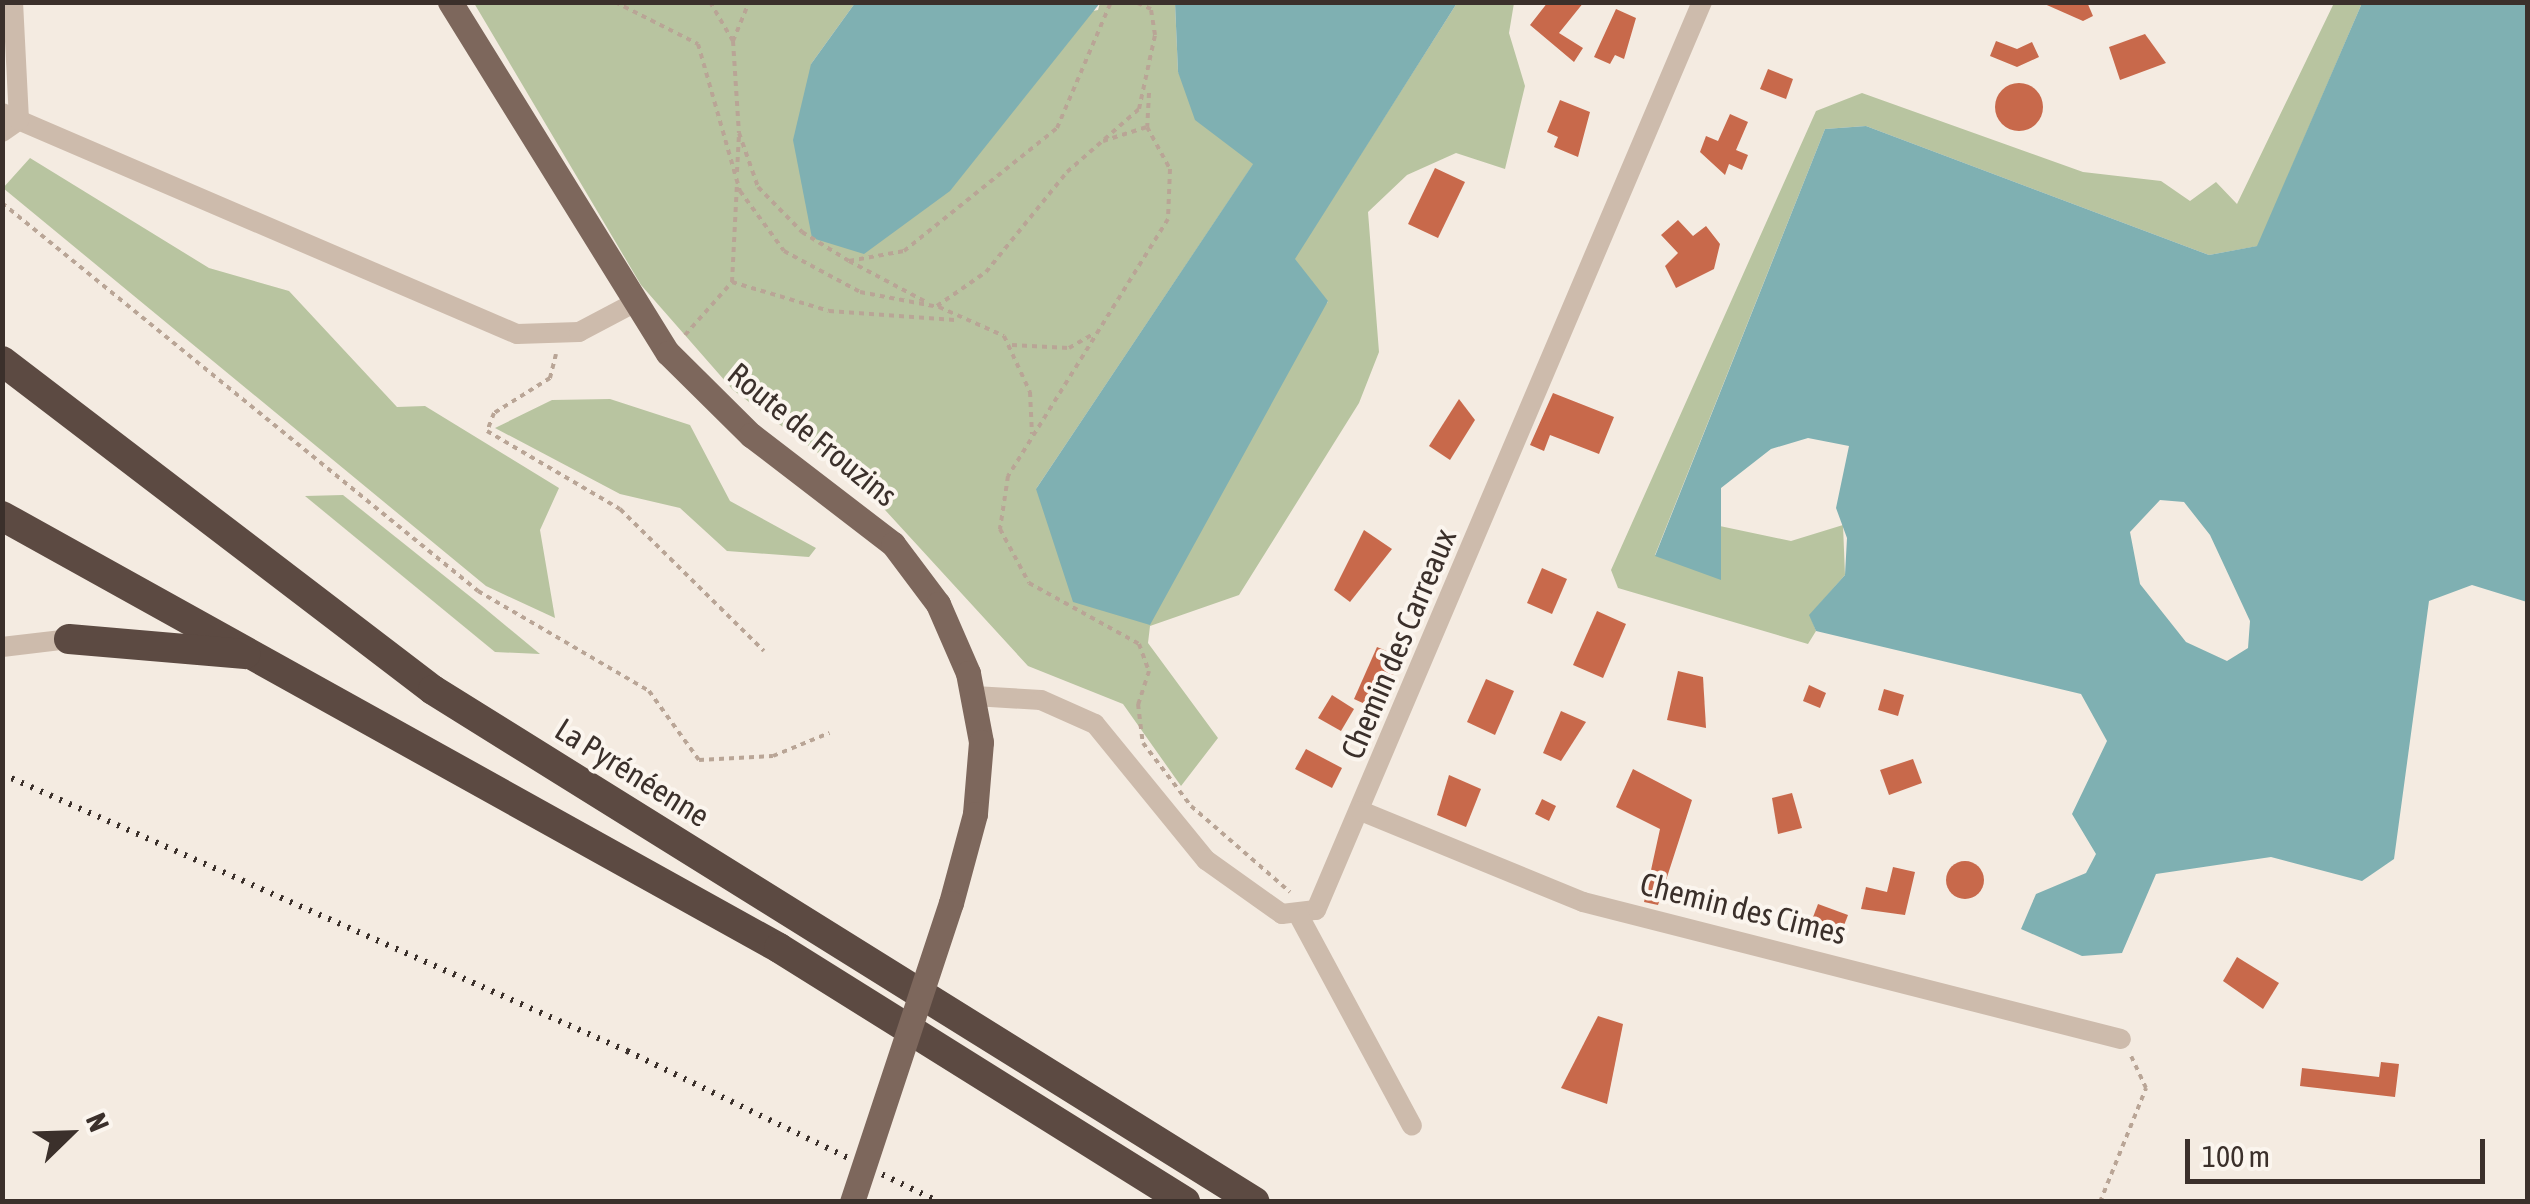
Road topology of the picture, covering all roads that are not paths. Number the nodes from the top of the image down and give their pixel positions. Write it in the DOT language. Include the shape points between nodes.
graph roads {
  1 [pos="13,2"];
  2 [pos="450,2"];
  3 [pos="1702,2"];
  4 [pos="8,121"];
  5 [pos="632,304"];
  6 [pos="2,361"];
  7 [pos="2,516"];
  8 [pos="69,639"];
  9 [pos="2,648"];
  10 [pos="265,657"];
  11 [pos="974,696"];
  12 [pos="1361,811"];
  13 [pos="1299,916"];
  14 [pos="2121,1039"];
  15 [pos="1412,1126"];
  16 [pos="852,1202"];
  17 [pos="1186,1202"];
  18 [pos="1255,1202"];
  1 -- 4 [label="street"];
  2 -- 5 [label="main road, Route de Frouzins"];
  3 -- 12 [label="street, Chemin des Carreaux"];
  4 -- 5 [label="street" via="462,315 554,338"];
  5 -- 11 [label="main road, Route de Frouzins" via="668,353 751,436 907,560 950,625"];
  6 -- 18 [label="highway, La Pyrénéenne" via="432,690"];
  7 -- 10 [label="highway"];
  8 -- 9 [label="street"];
  8 -- 10 [label="highway"];
  10 -- 17 [label="highway" via="779,948"];
  11 -- 13 [label="street" via="1041,700 1095,724 1206,860 1282,914"];
  11 -- 16 [label="main road, Route de Frouzins, bridge" via="980,787 951,903"];
  12 -- 13 [label="street, Chemin des Carreaux" via="1328,894"];
  12 -- 14 [label="street, Chemin des Cimes" via="1583,902"];
  13 -- 15 [label="street"];
}
